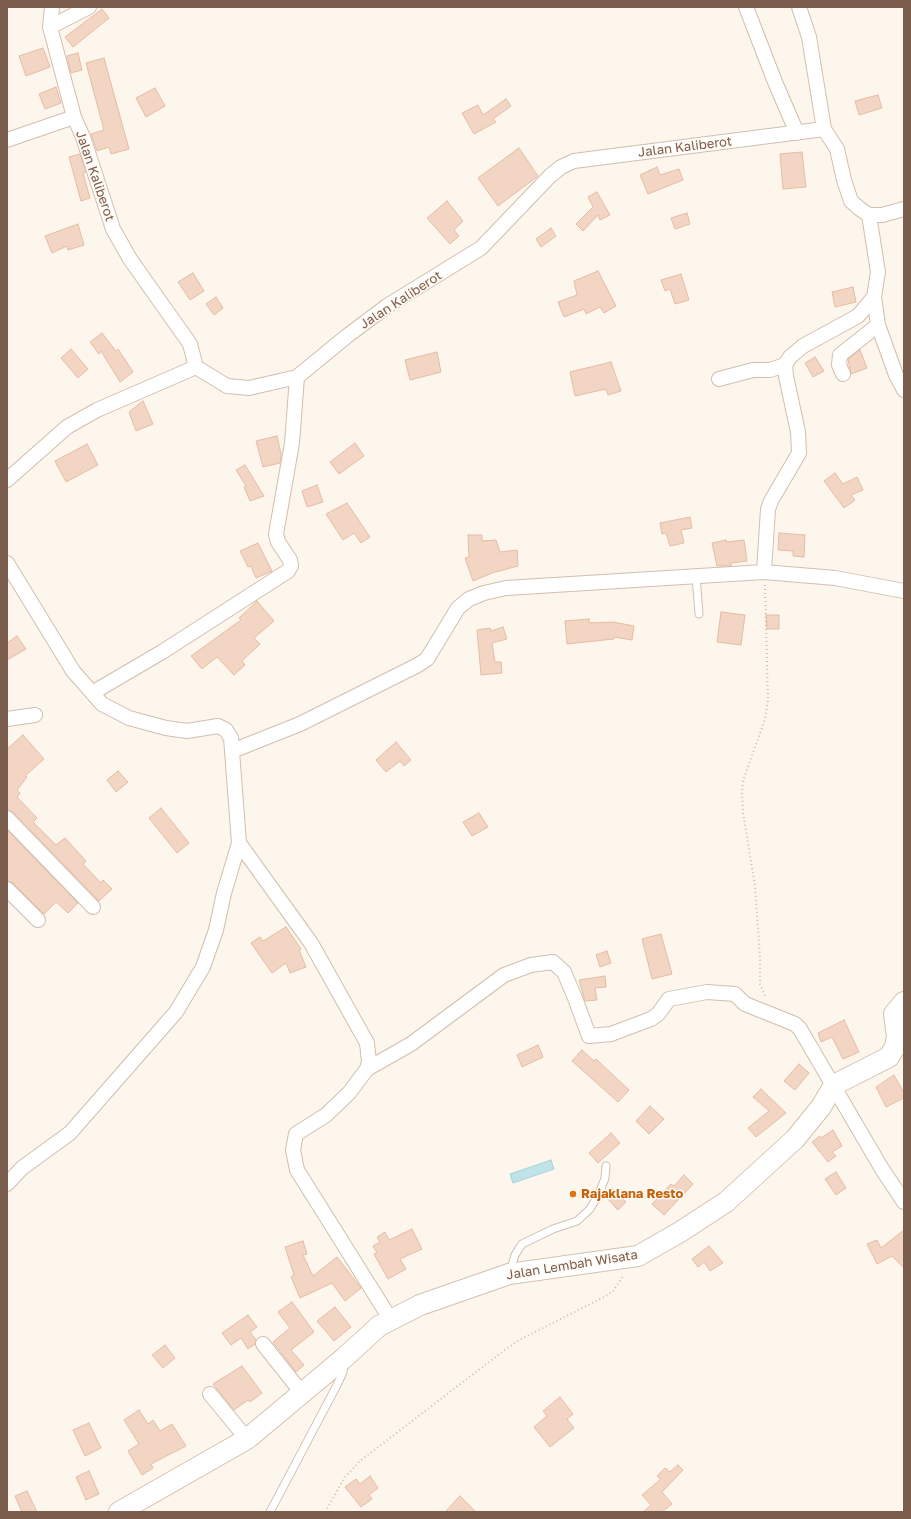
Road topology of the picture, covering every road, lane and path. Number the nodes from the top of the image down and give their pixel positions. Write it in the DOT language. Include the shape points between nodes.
graph roads {
  1 [pos="52,7"];
  2 [pos="89,7"];
  3 [pos="746,7"];
  4 [pos="799,7"];
  5 [pos="50,27"];
  6 [pos="74,117"];
  7 [pos="824,129"];
  8 [pos="797,133"];
  9 [pos="7,140"];
  10 [pos="904,209"];
  11 [pos="869,215"];
  12 [pos="874,298"];
  13 [pos="878,325"];
  14 [pos="785,365"];
  15 [pos="196,367"];
  16 [pos="843,374"];
  17 [pos="297,377"];
  18 [pos="719,379"];
  19 [pos="904,390"];
  20 [pos="7,480"];
  21 [pos="7,563"];
  22 [pos="764,572"];
  23 [pos="696,576"];
  24 [pos="904,591"];
  25 [pos="699,614"];
  26 [pos="92,693"];
  27 [pos="35,715"];
  28 [pos="7,719"];
  29 [pos="232,751"];
  30 [pos="7,818"];
  31 [pos="239,843"];
  32 [pos="7,889"];
  33 [pos="93,907"];
  34 [pos="38,920"];
  35 [pos="768,1002"];
  36 [pos="904,1002"];
  37 [pos="367,1069"];
  38 [pos="834,1085"];
  39 [pos="606,1166"];
  40 [pos="7,1184"];
  41 [pos="904,1202"];
  42 [pos="638,1256"];
  43 [pos="509,1274"];
  44 [pos="391,1320"];
  45 [pos="263,1344"];
  46 [pos="344,1358"];
  47 [pos="302,1393"];
  48 [pos="210,1394"];
  49 [pos="247,1439"];
  50 [pos="119,1512"];
  51 [pos="270,1512"];
  52 [pos="325,1512"];
  1 -- 5 [label="street, Jalan Kaliberot"];
  2 -- 5 [label="street"];
  3 -- 8 [label="street"];
  4 -- 7 [label="street" via="809,37"];
  5 -- 6 [label="street, Jalan Kaliberot"];
  6 -- 9 [label="street"];
  6 -- 15 [label="street, Jalan Kaliberot" via="83,137 112,229 190,344"];
  7 -- 8 [label="street, Jalan Kaliberot"];
  7 -- 11 [label="street" via="837,149 851,201"];
  8 -- 17 [label="street, Jalan Kaliberot" via="574,162 561,167 481,248 387,306"];
  10 -- 11 [label="street" via="882,215"];
  11 -- 12 [label="street" via="878,272"];
  12 -- 13 [label="street"];
  12 -- 14 [label="street" via="858,316 803,346"];
  13 -- 16 [label="street" via="840,355 839,365"];
  13 -- 19 [label="street"];
  14 -- 18 [label="street"];
  14 -- 22 [label="street" via="798,432 799,453 768,509"];
  15 -- 17 [label="street, Jalan Kaliberot" via="226,386 249,388"];
  15 -- 20 [label="street" via="104,406 67,427"];
  17 -- 26 [label="street" via="292,443 276,534 278,542 286,550 290,560 291,566 288,571 162,652"];
  21 -- 26 [label="street" via="73,671"];
  22 -- 23 [label="street"];
  22 -- 24 [label="street" via="835,578"];
  22 -- 35 [label="path" via="768,700 765,719 742,793 755,886 760,984"];
  23 -- 25 [label="lane"];
  23 -- 29 [label="street" via="506,588 484,593 469,599 458,608 427,659 418,665 300,724"];
  26 -- 29 [label="street" via="102,704 129,718 166,728 187,731 218,726 226,730 231,738"];
  27 -- 28 [label="street"];
  29 -- 31 [label="street"];
  30 -- 33 [label="street"];
  31 -- 37 [label="street" via="311,943 341,994 367,1043"];
  31 -- 40 [label="street" via="216,930 203,967 176,1012 70,1133 22,1168"];
  32 -- 34 [label="street"];
  36 -- 38 [label="street" via="894,1014 896,1041 889,1057"];
  37 -- 38 [label="street" via="411,1044 504,975 531,964 553,962 564,972 588,1036 611,1034 651,1019 669,999 707,992 735,994 754,1009 795,1024"];
  37 -- 44 [label="street" via="349,1093 326,1115 296,1134 292,1150 297,1170"];
  38 -- 41 [label="street"];
  38 -- 42 [label="street, Jalan Lembah Wisata" via="821,1107 796,1139 726,1202"];
  39 -- 43 [label="lane" via="605,1178 590,1209 577,1221 522,1244 515,1255"];
  42 -- 43 [label="street, Jalan Lembah Wisata"];
  42 -- 52 [label="path" via="606,1296 511,1346 360,1461 345,1477"];
  43 -- 44 [label="street, Jalan Lembah Wisata" via="431,1300"];
  44 -- 46 [label="street, Jalan Lembah Wisata" via="379,1326"];
  45 -- 47 [label="street"];
  46 -- 47 [label="street, Jalan Lembah Wisata"];
  46 -- 51 [label="lane" via="343,1372"];
  47 -- 49 [label="street, Jalan Lembah Wisata"];
  48 -- 49 [label="street"];
  49 -- 50 [label="street, Jalan Lembah Wisata"];
}
